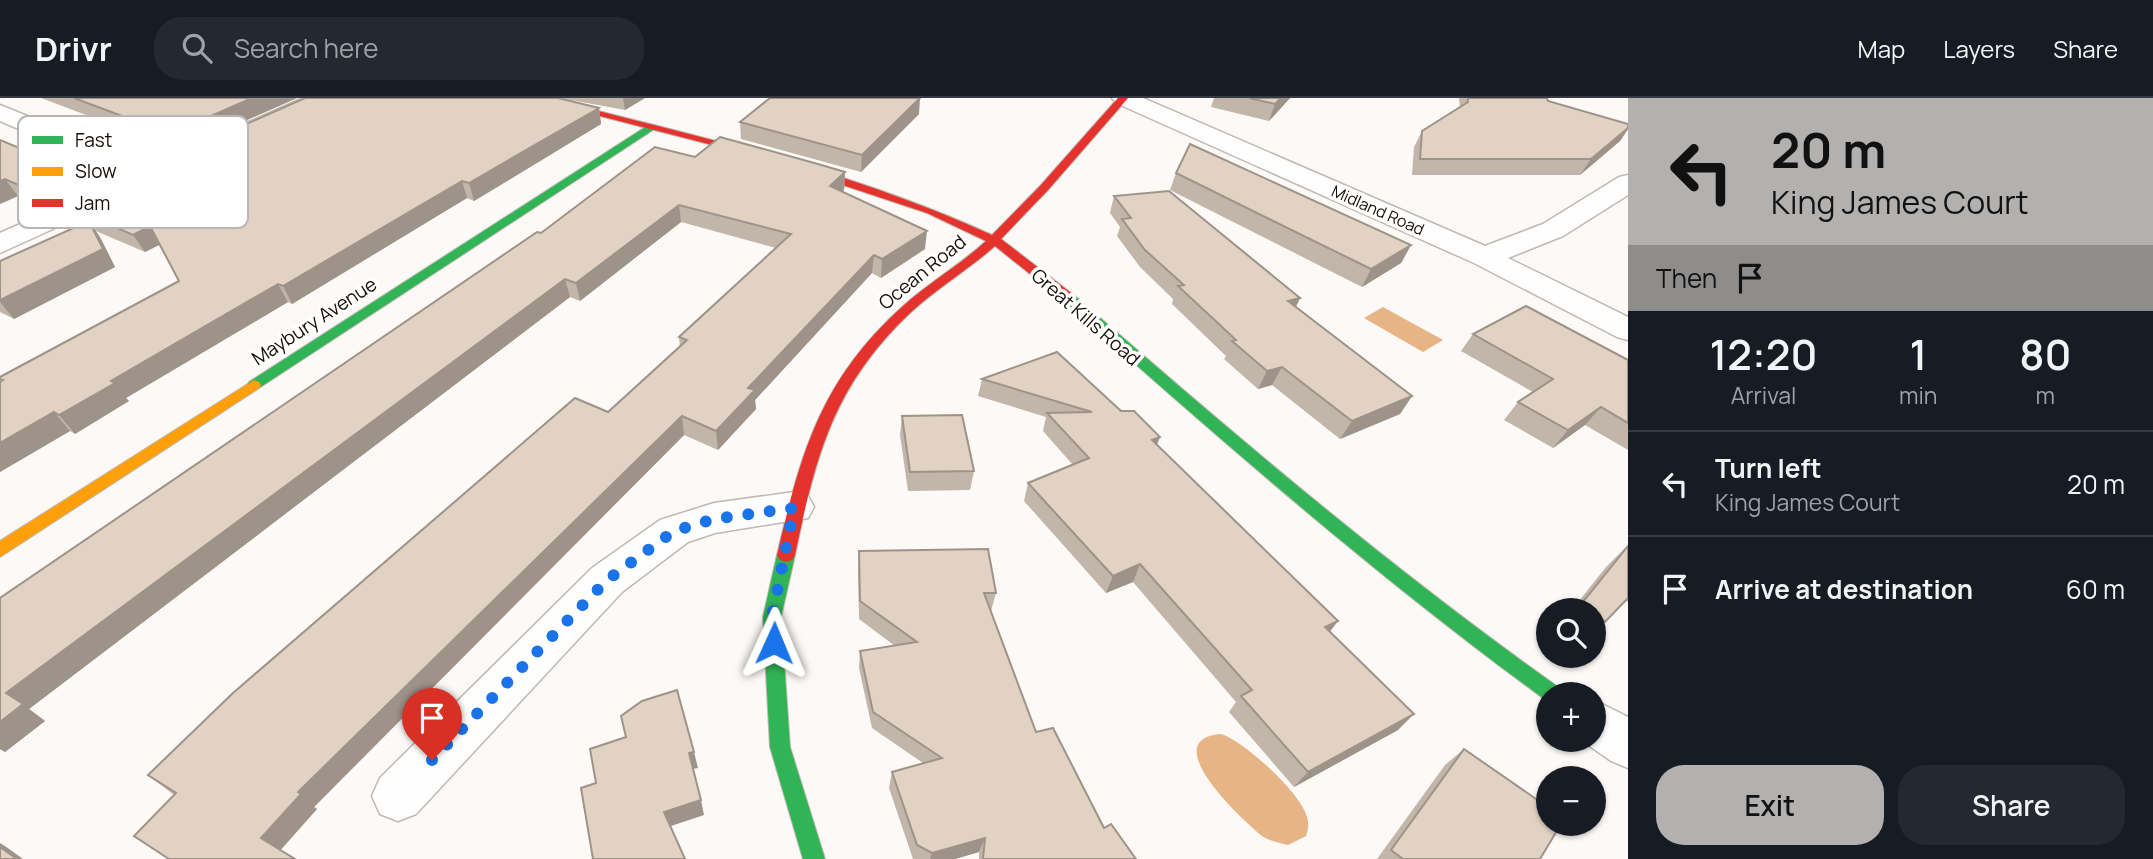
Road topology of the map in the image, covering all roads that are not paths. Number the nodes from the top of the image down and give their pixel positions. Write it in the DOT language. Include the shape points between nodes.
graph roads {
  1 [pos="322,98"];
  2 [pos="535,98"];
  3 [pos="1124,98"];
  4 [pos="0,111"];
  5 [pos="18,119"];
  6 [pos="651,128"];
  7 [pos="248,132"];
  8 [pos="1628,183"];
  9 [pos="35,228"];
  10 [pos="994,240"];
  11 [pos="0,244"];
  12 [pos="1484,257"];
  13 [pos="1628,330"];
  14 [pos="794,508"];
  15 [pos="0,551"];
  16 [pos="1536,683"];
  17 [pos="1606,730"];
  18 [pos="1628,745"];
  19 [pos="398,796"];
  20 [pos="814,859"];
  1 -- 7 [label="street"];
  2 -- 6 [label="street, Great Kills Road"];
  3 -- 10 [label="street, Ocean Road"];
  3 -- 12 [label="street, Midland Road"];
  4 -- 5 [label="street"];
  6 -- 10 [label="street, Great Kills Road" via="839,177"];
  6 -- 15 [label="street, Maybury Avenue"];
  8 -- 12 [label="street" via="1553,230"];
  9 -- 11 [label="street"];
  10 -- 14 [label="street, Ocean Road" via="908,308 863,351 831,402 806,462"];
  10 -- 16 [label="street, Great Kills Road" via="1384,570"];
  12 -- 13 [label="street, Midland Road"];
  14 -- 19 [label="street" via="714,519 674,531 607,580"];
  14 -- 20 [label="street, Ocean Road" via="772,617 780,747"];
  17 -- 18 [label="street"];
}
